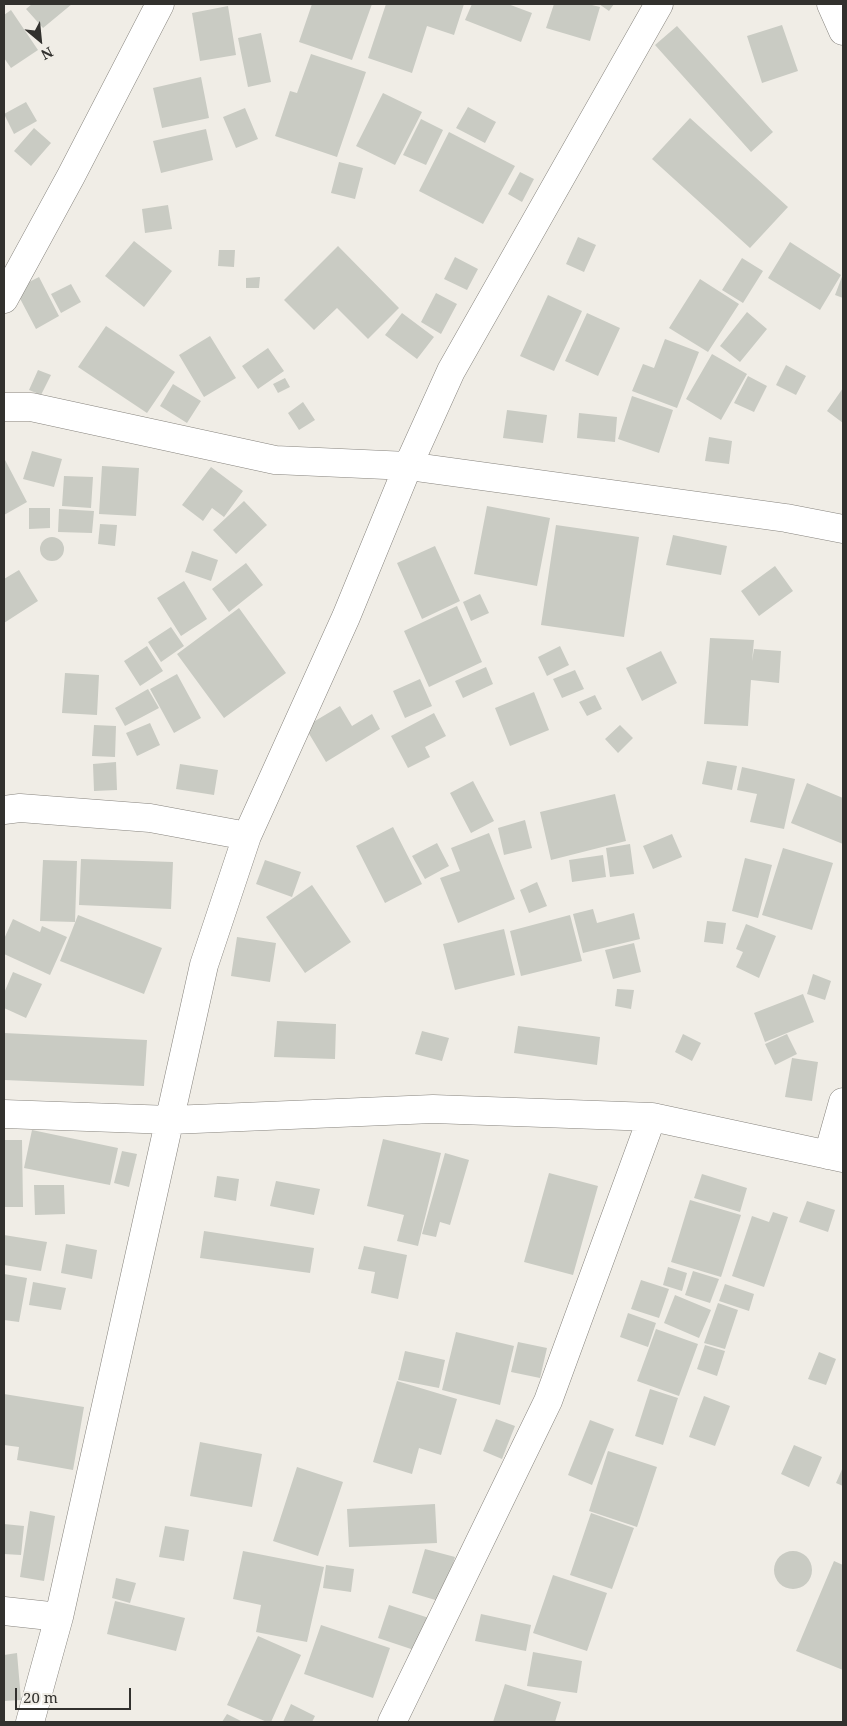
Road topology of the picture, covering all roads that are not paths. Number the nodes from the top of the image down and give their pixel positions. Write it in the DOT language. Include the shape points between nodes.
graph roads {
  1 [pos="160,4"];
  2 [pos="659,4"];
  3 [pos="831,4"];
  4 [pos="843,31"];
  5 [pos="4,299"];
  6 [pos="4,407"];
  7 [pos="408,466"];
  8 [pos="843,529"];
  9 [pos="4,810"];
  10 [pos="247,836"];
  11 [pos="843,1102"];
  12 [pos="4,1114"];
  13 [pos="652,1117"];
  14 [pos="171,1120"];
  15 [pos="836,1157"];
  16 [pos="4,1611"];
  17 [pos="59,1617"];
  18 [pos="30,1722"];
  19 [pos="392,1722"];
  1 -- 5 [label="street"];
  2 -- 7 [label="street" via="451,371"];
  3 -- 4 [label="street"];
  6 -- 7 [label="street" via="31,407 275,460"];
  7 -- 8 [label="street" via="786,518"];
  7 -- 10 [label="street" via="346,617"];
  9 -- 10 [label="street" via="20,808 150,818"];
  10 -- 14 [label="street" via="204,965"];
  11 -- 15 [label="street"];
  12 -- 14 [label="street"];
  13 -- 14 [label="street" via="433,1109"];
  13 -- 15 [label="street"];
  13 -- 19 [label="street" via="548,1401"];
  14 -- 17 [label="street"];
  16 -- 17 [label="street"];
  17 -- 18 [label="street"];
}
